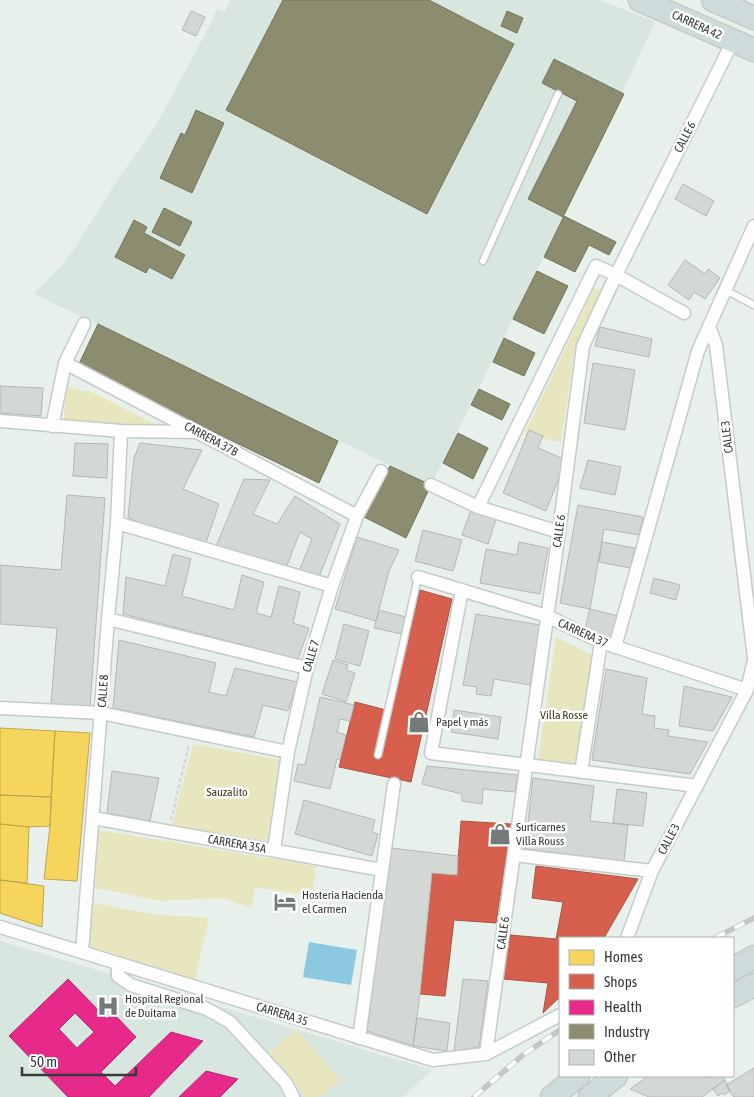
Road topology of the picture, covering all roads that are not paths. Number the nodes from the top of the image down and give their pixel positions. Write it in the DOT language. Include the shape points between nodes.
graph roads {
  1 [pos="640,0"];
  2 [pos="714,0"];
  3 [pos="663,4"];
  4 [pos="754,18"];
  5 [pos="734,41"];
  6 [pos="754,50"];
  7 [pos="558,94"];
  8 [pos="754,226"];
  9 [pos="483,261"];
  10 [pos="616,275"];
  11 [pos="725,290"];
  12 [pos="754,305"];
  13 [pos="684,313"];
  14 [pos="84,324"];
  15 [pos="709,326"];
  16 [pos="65,364"];
  17 [pos="0,421"];
  18 [pos="52,426"];
  19 [pos="121,431"];
  20 [pos="198,432"];
  21 [pos="381,471"];
  22 [pos="431,485"];
  23 [pos="478,507"];
  24 [pos="356,516"];
  25 [pos="117,523"];
  26 [pos="559,532"];
  27 [pos="418,577"];
  28 [pos="332,586"];
  29 [pos="462,590"];
  30 [pos="546,616"];
  31 [pos="108,619"];
  32 [pos="601,642"];
  33 [pos="615,647"];
  34 [pos="754,659"];
  35 [pos="307,668"];
  36 [pos="747,690"];
  37 [pos="0,708"];
  38 [pos="102,713"];
  39 [pos="288,752"];
  40 [pos="378,755"];
  41 [pos="526,765"];
  42 [pos="582,772"];
  43 [pos="394,784"];
  44 [pos="697,786"];
  45 [pos="93,818"];
  46 [pos="274,850"];
  47 [pos="514,855"];
  48 [pos="382,870"];
  49 [pos="652,871"];
  50 [pos="0,927"];
  51 [pos="627,937"];
  52 [pos="82,952"];
  53 [pos="754,958"];
  54 [pos="118,963"];
  55 [pos="734,968"];
  56 [pos="754,985"];
  57 [pos="734,995"];
  58 [pos="559,1016"];
  59 [pos="359,1038"];
  60 [pos="486,1054"];
  61 [pos="577,1077"];
  62 [pos="613,1077"];
  63 [pos="293,1097"];
  64 [pos="552,1097"];
  65 [pos="590,1097"];
  1 -- 3 [label="highway, CARRERA 42"];
  2 -- 4 [label="highway"];
  3 -- 5 [label="highway, CARRERA 42"];
  5 -- 6 [label="highway, CARRERA 42"];
  5 -- 10 [label="street, CALLE 6"];
  7 -- 9 [label="lane"];
  8 -- 11 [label="street"];
  10 -- 13 [label="street"];
  10 -- 23 [label="street" via="596,266"];
  10 -- 26 [label="street, CALLE 6" via="583,346"];
  11 -- 12 [label="lane"];
  11 -- 15 [label="street"];
  14 -- 16 [label="street"];
  15 -- 33 [label="street" via="698,351"];
  15 -- 34 [label="street, CALLE 3" via="716,345"];
  16 -- 18 [label="street"];
  16 -- 20 [label="street, CARRERA 37B"];
  17 -- 18 [label="street"];
  18 -- 19 [label="street"];
  19 -- 20 [label="street"];
  19 -- 25 [label="street, CALLE 8"];
  20 -- 24 [label="street, CARRERA 37B"];
  21 -- 24 [label="street, CALLE 7"];
  22 -- 23 [label="street"];
  23 -- 26 [label="street"];
  24 -- 28 [label="street, CALLE 7"];
  25 -- 28 [label="street"];
  25 -- 31 [label="street, CALLE 8"];
  26 -- 30 [label="street, CALLE 6"];
  27 -- 29 [label="street, CARRERA 37"];
  27 -- 40 [label="lane"];
  28 -- 35 [label="street, CALLE 7"];
  29 -- 30 [label="street, CARRERA 37"];
  29 -- 41 [label="street" via="431,754"];
  30 -- 32 [label="street, CARRERA 37"];
  30 -- 41 [label="street, CALLE 6"];
  31 -- 35 [label="street"];
  31 -- 38 [label="street, CALLE 8"];
  32 -- 33 [label="street, CARRERA 37"];
  32 -- 42 [label="street"];
  33 -- 36 [label="street, CARRERA 37"];
  34 -- 36 [label="street, CALLE 3"];
  35 -- 39 [label="street, CALLE 7"];
  36 -- 44 [label="street, CALLE 3"];
  37 -- 38 [label="street"];
  38 -- 39 [label="street"];
  38 -- 45 [label="street, CALLE 8"];
  39 -- 46 [label="street, CALLE 7"];
  41 -- 42 [label="street"];
  41 -- 47 [label="street, CALLE 6"];
  42 -- 44 [label="street"];
  43 -- 48 [label="street"];
  44 -- 49 [label="street, CALLE 3"];
  45 -- 46 [label="street, CARRERA 35A"];
  45 -- 52 [label="street, CALLE 8"];
  46 -- 48 [label="street, CARRERA 35A"];
  47 -- 49 [label="street"];
  47 -- 60 [label="street, CALLE 6"];
  48 -- 59 [label="street"];
  49 -- 51 [label="street, CALLE 3"];
  50 -- 52 [label="street, CARRERA 35"];
  52 -- 54 [label="street, CARRERA 35"];
  53 -- 55 [label="highway"];
  54 -- 59 [label="street, CARRERA 35"];
  54 -- 63 [label="street" via="118,976 131,985 207,1009 230,1022 286,1083"];
  56 -- 57 [label="highway"];
  58 -- 60 [label="street, CARRERA 35"];
  59 -- 60 [label="street, CARRERA 35" via="433,1060"];
  61 -- 64 [label="highway"];
  62 -- 65 [label="highway"];
}
